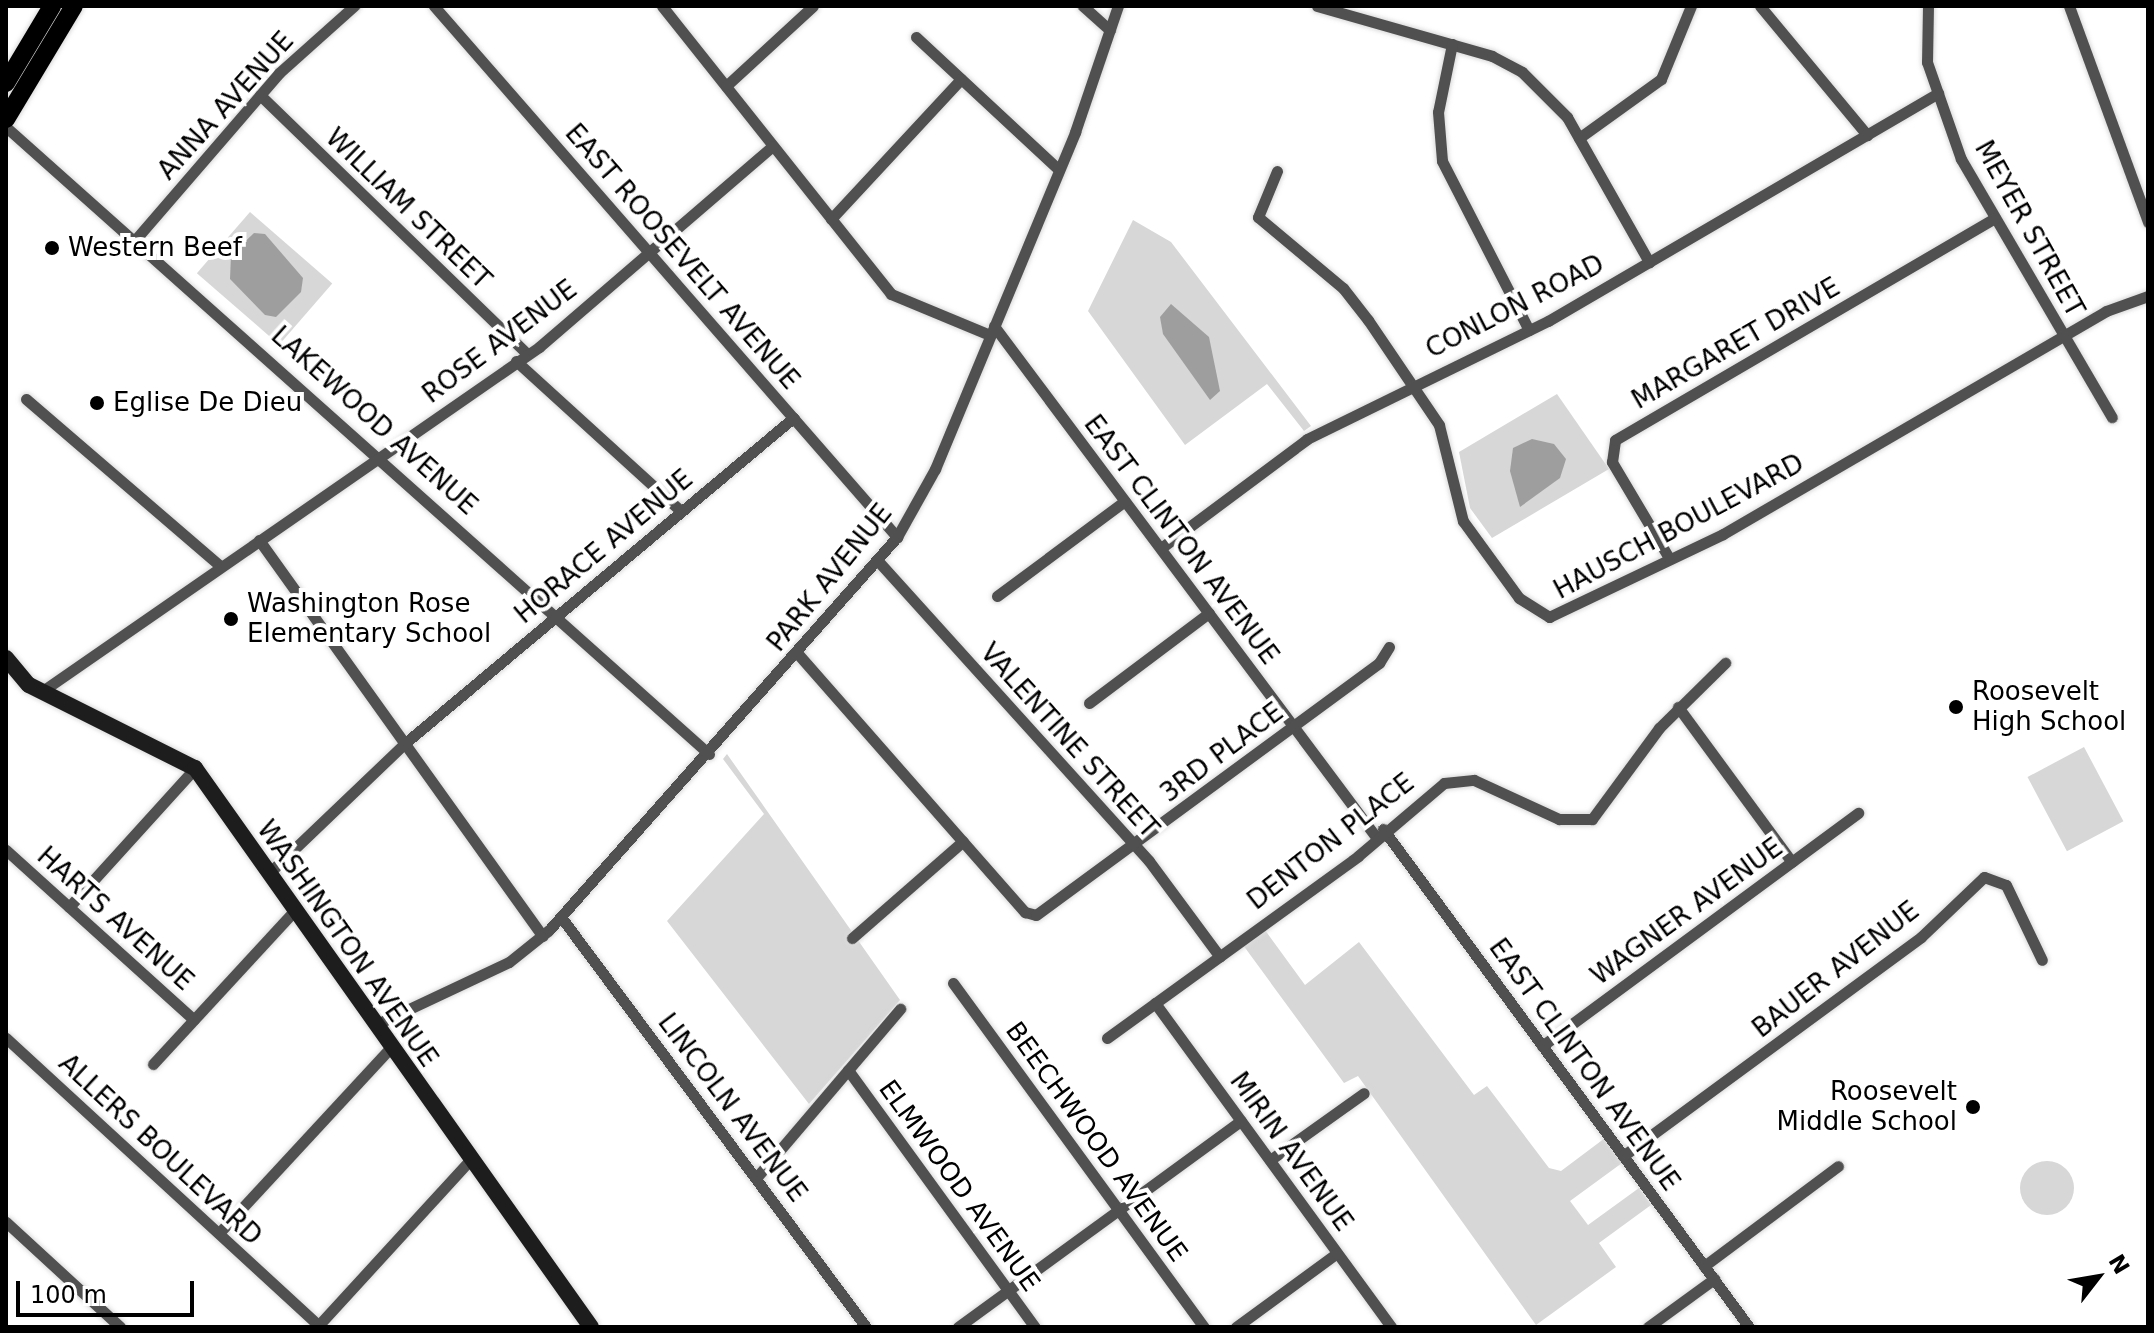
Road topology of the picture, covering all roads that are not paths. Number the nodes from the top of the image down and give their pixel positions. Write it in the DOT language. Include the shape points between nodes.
graph roads {
  1 [pos="52,6"];
  2 [pos="74,6"];
  3 [pos="354,6"];
  4 [pos="434,6"];
  5 [pos="662,6"];
  6 [pos="813,6"];
  7 [pos="1083,6"];
  8 [pos="1118,6"];
  9 [pos="1317,6"];
  10 [pos="1691,6"];
  11 [pos="1760,6"];
  12 [pos="1928,6"];
  13 [pos="2069,6"];
  14 [pos="1110,30"];
  15 [pos="916,37"];
  16 [pos="1452,44"];
  17 [pos="961,79"];
  18 [pos="6,83"];
  19 [pos="726,86"];
  20 [pos="1938,93"];
  21 [pos="260,95"];
  22 [pos="6,119"];
  23 [pos="6,127"];
  24 [pos="1867,135"];
  25 [pos="1579,138"];
  26 [pos="773,146"];
  27 [pos="1059,170"];
  28 [pos="1277,171"];
  29 [pos="1995,218"];
  30 [pos="831,219"];
  31 [pos="2148,222"];
  32 [pos="135,240"];
  33 [pos="649,254"];
  34 [pos="1649,262"];
  35 [pos="2148,296"];
  36 [pos="1529,330"];
  37 [pos="992,331"];
  38 [pos="2063,335"];
  39 [pos="527,354"];
  40 [pos="516,361"];
  41 [pos="1412,384"];
  42 [pos="26,399"];
  43 [pos="2112,417"];
  44 [pos="793,418"];
  45 [pos="380,456"];
  46 [pos="1125,501"];
  47 [pos="681,511"];
  48 [pos="897,537"];
  49 [pos="259,540"];
  50 [pos="1161,548"];
  51 [pos="1669,558"];
  52 [pos="878,561"];
  53 [pos="220,566"];
  54 [pos="997,596"];
  55 [pos="1209,613"];
  56 [pos="557,615"];
  57 [pos="1389,647"];
  58 [pos="798,654"];
  59 [pos="6,658"];
  60 [pos="1725,663"];
  61 [pos="41,692"];
  62 [pos="1089,703"];
  63 [pos="1678,707"];
  64 [pos="1294,727"];
  65 [pos="404,744"];
  66 [pos="709,754"];
  67 [pos="195,768"];
  68 [pos="1858,813"];
  69 [pos="1380,833"];
  70 [pos="963,841"];
  71 [pos="1133,847"];
  72 [pos="6,850"];
  73 [pos="1792,862"];
  74 [pos="268,874"];
  75 [pos="69,907"];
  76 [pos="294,911"];
  77 [pos="561,917"];
  78 [pos="542,936"];
  79 [pos="852,938"];
  80 [pos="1220,957"];
  81 [pos="2042,960"];
  82 [pos="953,983"];
  83 [pos="1155,1003"];
  84 [pos="900,1009"];
  85 [pos="194,1020"];
  86 [pos="375,1025"];
  87 [pos="6,1038"];
  88 [pos="1107,1038"];
  89 [pos="1542,1046"];
  90 [pos="391,1047"];
  91 [pos="153,1064"];
  92 [pos="848,1070"];
  93 [pos="1364,1093"];
  94 [pos="1241,1121"];
  95 [pos="1623,1156"];
  96 [pos="471,1159"];
  97 [pos="1270,1160"];
  98 [pos="1838,1166"];
  99 [pos="757,1177"];
  100 [pos="1118,1210"];
  101 [pos="6,1222"];
  102 [pos="219,1233"];
  103 [pos="1337,1253"];
  104 [pos="1704,1266"];
  105 [pos="1714,1279"];
  106 [pos="1008,1290"];
  107 [pos="120,1327"];
  108 [pos="319,1327"];
  109 [pos="591,1327"];
  110 [pos="866,1327"];
  111 [pos="958,1327"];
  112 [pos="1035,1327"];
  113 [pos="1204,1327"];
  114 [pos="1236,1327"];
  115 [pos="1391,1327"];
  116 [pos="1648,1327"];
  117 [pos="1749,1327"];
  1 -- 18 [label="main road"];
  2 -- 22 [label="main road"];
  3 -- 21 [label="street, ANNA AVENUE"];
  4 -- 33 [label="street, EAST ROOSEVELT AVENUE"];
  5 -- 19 [label="street"];
  6 -- 19 [label="street"];
  7 -- 14 [label="street"];
  8 -- 14 [label="street, PARK AVENUE"];
  9 -- 16 [label="street"];
  10 -- 25 [label="street" via="1661,79"];
  11 -- 24 [label="street"];
  12 -- 20 [label="street, MEYER STREET" via="1927,62"];
  13 -- 31 [label="street"];
  14 -- 27 [label="street, PARK AVENUE"];
  15 -- 17 [label="street"];
  16 -- 25 [label="street" via="1522,72 1554,99"];
  16 -- 36 [label="street" via="1438,112 1442,161"];
  17 -- 27 [label="street"];
  17 -- 30 [label="street"];
  19 -- 26 [label="street"];
  20 -- 24 [label="street, CONLON ROAD"];
  20 -- 29 [label="street, MEYER STREET" via="1961,159"];
  21 -- 32 [label="street, ANNA AVENUE"];
  21 -- 39 [label="street, WILLIAM STREET"];
  23 -- 32 [label="street, LAKEWOOD AVENUE"];
  24 -- 34 [label="street, CONLON ROAD"];
  25 -- 34 [label="street"];
  26 -- 30 [label="street"];
  26 -- 33 [label="street, ROSE AVENUE"];
  27 -- 37 [label="street, PARK AVENUE"];
  28 -- 41 [label="street, HAUSCH BOULEVARD" via="1258,217 1343,288"];
  29 -- 38 [label="street, MEYER STREET"];
  29 -- 51 [label="street, MARGARET DRIVE" via="1615,440 1612,462"];
  30 -- 37 [label="street" via="891,294"];
  32 -- 45 [label="street, LAKEWOOD AVENUE"];
  33 -- 39 [label="street, ROSE AVENUE"];
  33 -- 44 [label="street, EAST ROOSEVELT AVENUE"];
  34 -- 36 [label="street, CONLON ROAD"];
  35 -- 38 [label="street, HAUSCH BOULEVARD"];
  36 -- 41 [label="street, CONLON ROAD"];
  37 -- 46 [label="street, EAST CLINTON AVENUE"];
  37 -- 48 [label="street, PARK AVENUE" via="935,469"];
  38 -- 43 [label="street, MEYER STREET"];
  38 -- 51 [label="street, HAUSCH BOULEVARD" via="1723,534"];
  39 -- 40 [label="street, ROSE AVENUE"];
  40 -- 45 [label="street, ROSE AVENUE"];
  40 -- 47 [label="street"];
  41 -- 50 [label="street, CONLON ROAD" via="1307,439"];
  41 -- 51 [label="street, HAUSCH BOULEVARD" via="1439,425 1463,521 1529,608 1567,614"];
  42 -- 53 [label="street"];
  44 -- 47 [label="street, HORACE AVENUE"];
  44 -- 48 [label="street, EAST ROOSEVELT AVENUE"];
  45 -- 49 [label="street, ROSE AVENUE"];
  45 -- 56 [label="street, LAKEWOOD AVENUE"];
  46 -- 50 [label="street, EAST CLINTON AVENUE"];
  46 -- 54 [label="street"];
  47 -- 56 [label="street, HORACE AVENUE"];
  48 -- 52 [label="street, PARK AVENUE"];
  49 -- 53 [label="street, ROSE AVENUE"];
  49 -- 65 [label="street"];
  50 -- 55 [label="street, EAST CLINTON AVENUE"];
  52 -- 58 [label="street, PARK AVENUE"];
  52 -- 71 [label="street, VALENTINE STREET"];
  53 -- 61 [label="street, ROSE AVENUE"];
  55 -- 62 [label="street"];
  55 -- 64 [label="street, EAST CLINTON AVENUE"];
  56 -- 65 [label="street, HORACE AVENUE"];
  56 -- 66 [label="street, LAKEWOOD AVENUE"];
  57 -- 64 [label="street, 3RD PLACE" via="1379,663"];
  58 -- 66 [label="street, PARK AVENUE"];
  58 -- 70 [label="street"];
  59 -- 61 [label="street, WASHINGTON AVENUE"];
  60 -- 63 [label="street, DENTON PLACE"];
  61 -- 67 [label="street, WASHINGTON AVENUE"];
  63 -- 69 [label="street, DENTON PLACE" via="1592,819 1559,819 1462,780 1428,792"];
  63 -- 73 [label="street"];
  64 -- 69 [label="street, EAST CLINTON AVENUE"];
  64 -- 71 [label="street, 3RD PLACE"];
  65 -- 74 [label="street, HORACE AVENUE"];
  65 -- 78 [label="street"];
  66 -- 77 [label="street, PARK AVENUE"];
  67 -- 74 [label="street, WASHINGTON AVENUE"];
  67 -- 75 [label="street"];
  68 -- 73 [label="street, WAGNER AVENUE"];
  69 -- 80 [label="street, DENTON PLACE"];
  69 -- 89 [label="street, EAST CLINTON AVENUE"];
  70 -- 71 [label="street, 3RD PLACE" via="1025,912 1036,915"];
  70 -- 79 [label="street"];
  71 -- 80 [label="street, VALENTINE STREET"];
  72 -- 75 [label="street, HARTS AVENUE"];
  73 -- 89 [label="street, WAGNER AVENUE"];
  74 -- 76 [label="street, WASHINGTON AVENUE"];
  75 -- 85 [label="street, HARTS AVENUE"];
  76 -- 85 [label="street"];
  76 -- 86 [label="street, WASHINGTON AVENUE"];
  77 -- 78 [label="street, PARK AVENUE"];
  77 -- 99 [label="street, LINCOLN AVENUE"];
  78 -- 86 [label="street, PARK AVENUE" via="509,962"];
  80 -- 83 [label="street, DENTON PLACE"];
  81 -- 95 [label="street, BAUER AVENUE" via="2006,885 1984,877 1921,937"];
  82 -- 100 [label="street, BEECHWOOD AVENUE"];
  83 -- 88 [label="street, DENTON PLACE"];
  83 -- 94 [label="street, MIRIN AVENUE"];
  84 -- 92 [label="street"];
  85 -- 91 [label="street"];
  86 -- 90 [label="street, WASHINGTON AVENUE"];
  87 -- 102 [label="street, ALLERS BOULEVARD"];
  89 -- 95 [label="street, EAST CLINTON AVENUE"];
  90 -- 96 [label="street, WASHINGTON AVENUE"];
  90 -- 102 [label="street"];
  92 -- 99 [label="street"];
  92 -- 106 [label="street, ELMWOOD AVENUE"];
  93 -- 97 [label="street"];
  94 -- 97 [label="street, MIRIN AVENUE"];
  94 -- 100 [label="street"];
  95 -- 104 [label="street, EAST CLINTON AVENUE"];
  96 -- 108 [label="street"];
  96 -- 109 [label="street, WASHINGTON AVENUE"];
  97 -- 103 [label="street, MIRIN AVENUE"];
  98 -- 104 [label="street"];
  99 -- 110 [label="street, LINCOLN AVENUE"];
  100 -- 106 [label="street"];
  100 -- 113 [label="street, BEECHWOOD AVENUE"];
  101 -- 107 [label="street"];
  102 -- 108 [label="street, ALLERS BOULEVARD"];
  103 -- 114 [label="street"];
  103 -- 115 [label="street, MIRIN AVENUE"];
  104 -- 105 [label="street, EAST CLINTON AVENUE"];
  105 -- 116 [label="street"];
  105 -- 117 [label="street, EAST CLINTON AVENUE"];
  106 -- 111 [label="street"];
  106 -- 112 [label="street, ELMWOOD AVENUE"];
}
